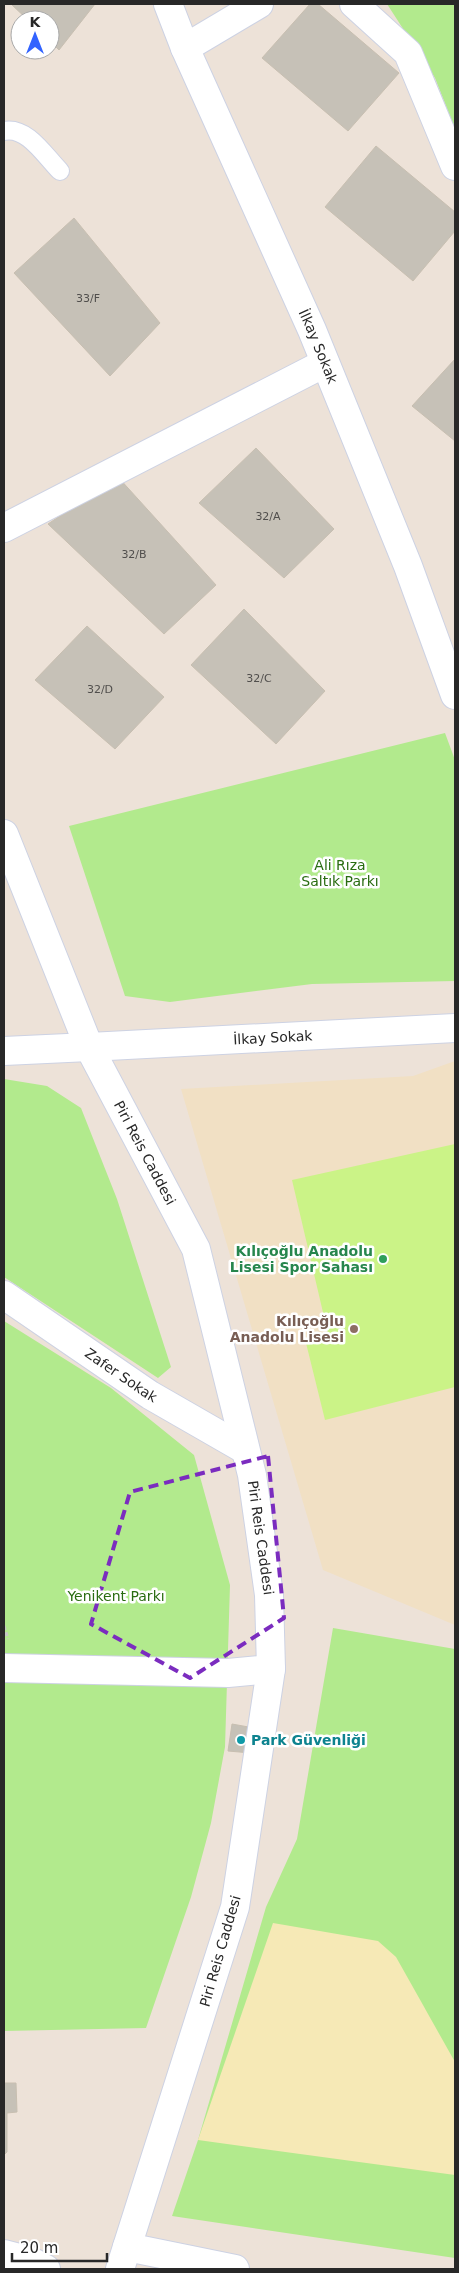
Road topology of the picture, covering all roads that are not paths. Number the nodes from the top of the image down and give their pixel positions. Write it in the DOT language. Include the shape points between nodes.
graph roads {
  1 [pos="168,4"];
  2 [pos="259,4"];
  3 [pos="354,4"];
  4 [pos="185,48"];
  5 [pos="4,131"];
  6 [pos="455,166"];
  7 [pos="60,171"];
  8 [pos="325,363"];
  9 [pos="4,528"];
  10 [pos="455,695"];
  11 [pos="4,834"];
  12 [pos="455,1028"];
  13 [pos="89,1047"];
  14 [pos="4,1051"];
  15 [pos="4,1295"];
  16 [pos="244,1449"];
  17 [pos="4,1668"];
  18 [pos="271,1670"];
  19 [pos="4,2254"];
  20 [pos="124,2258"];
  21 [pos="46,2269"];
  22 [pos="234,2269"];
  1 -- 4 [label="street, İlkay Sokak"];
  2 -- 4 [label="street"];
  3 -- 6 [label="street" via="408,53"];
  4 -- 8 [label="street, İlkay Sokak"];
  5 -- 7 [label="lane" via="13,129 27,137"];
  8 -- 9 [label="street"];
  8 -- 10 [label="street, İlkay Sokak" via="408,566"];
  11 -- 13 [label="street, Piri Reis Caddesi"];
  12 -- 13 [label="street, İlkay Sokak"];
  13 -- 14 [label="street, İlkay Sokak"];
  13 -- 16 [label="street, Piri Reis Caddesi" via="196,1248"];
  15 -- 16 [label="street, Zafer Sokak" via="150,1395"];
  16 -- 18 [label="street, Piri Reis Caddesi" via="252,1475 269,1595"];
  17 -- 18 [label="street" via="228,1673"];
  18 -- 20 [label="street, Piri Reis Caddesi" via="235,1908"];
  19 -- 21 [label="street" via="30,2260"];
  20 -- 22 [label="street"];
}
